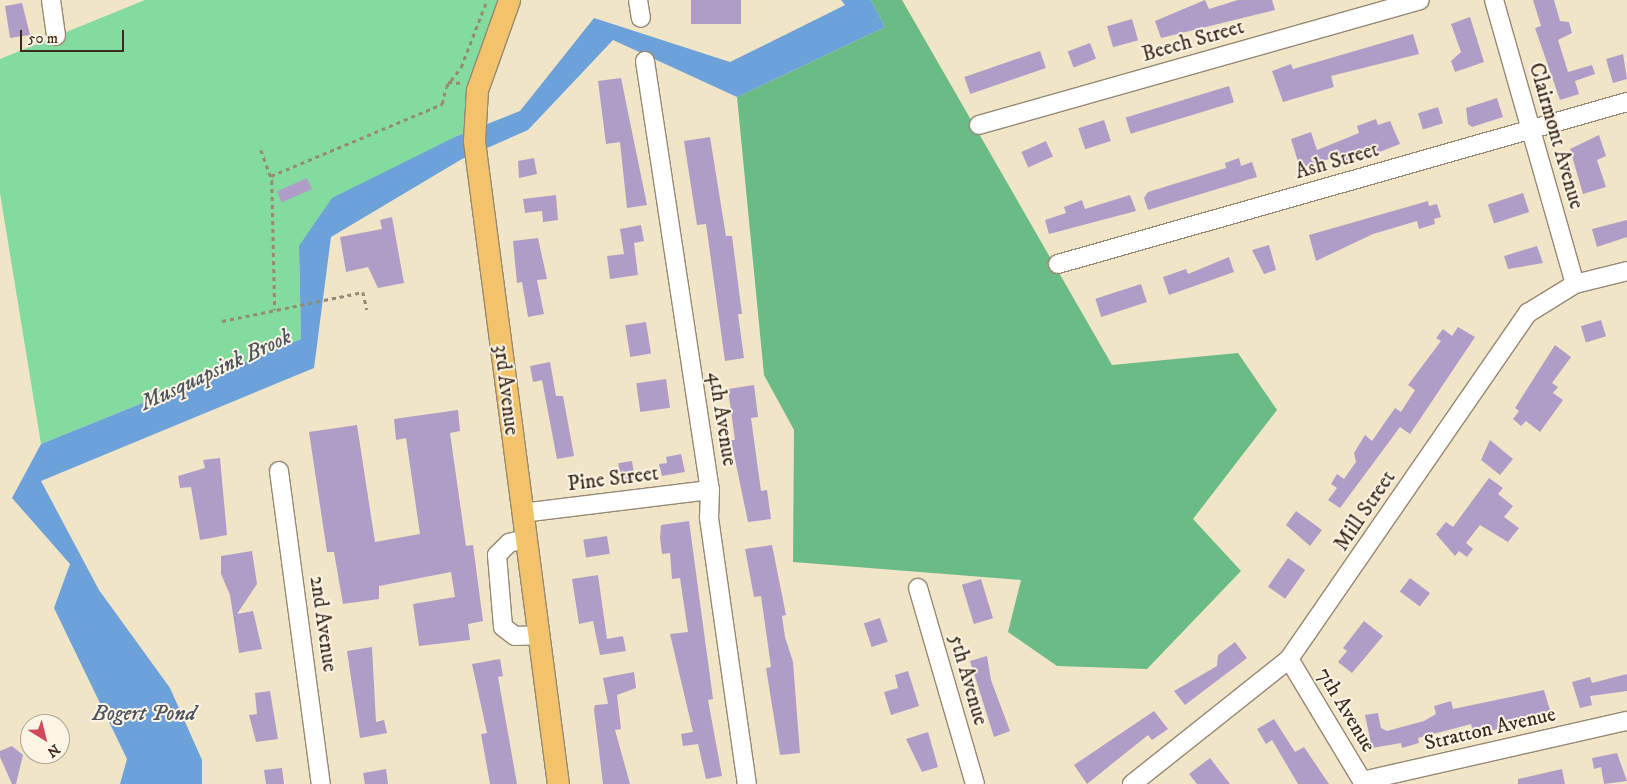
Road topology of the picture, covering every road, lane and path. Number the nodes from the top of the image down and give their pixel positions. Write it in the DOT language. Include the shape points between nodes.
graph roads {
  1 [pos="51,0"];
  2 [pos="487,0"];
  3 [pos="509,0"];
  4 [pos="638,0"];
  5 [pos="1420,0"];
  6 [pos="1494,0"];
  7 [pos="641,18"];
  8 [pos="56,36"];
  9 [pos="645,61"];
  10 [pos="1627,102"];
  11 [pos="979,125"];
  12 [pos="1531,129"];
  13 [pos="261,150"];
  14 [pos="271,176"];
  15 [pos="1058,264"];
  16 [pos="1627,271"];
  17 [pos="1575,284"];
  18 [pos="275,310"];
  19 [pos="366,310"];
  20 [pos="222,321"];
  21 [pos="279,471"];
  22 [pos="710,490"];
  23 [pos="522,513"];
  24 [pos="526,539"];
  25 [pos="918,588"];
  26 [pos="538,635"];
  27 [pos="1289,659"];
  28 [pos="1627,721"];
  29 [pos="1140,782"];
  30 [pos="1363,782"];
  31 [pos="321,784"];
  32 [pos="558,784"];
  33 [pos="747,784"];
  34 [pos="975,784"];
  1 -- 8 [label="street"];
  2 -- 14 [label="path" via="461,67 446,87 442,104"];
  3 -- 23 [label="main road, 3rd Avenue" via="477,90 473,128"];
  4 -- 7 [label="street"];
  5 -- 11 [label="street, Beech Street"];
  6 -- 12 [label="street, Clairmont Avenue"];
  9 -- 22 [label="street, 4th Avenue"];
  10 -- 12 [label="street, Ash Street"];
  12 -- 15 [label="street, Ash Street"];
  12 -- 17 [label="street, Clairmont Avenue"];
  13 -- 14 [label="path"];
  14 -- 18 [label="path"];
  16 -- 17 [label="street, Mill Street"];
  17 -- 27 [label="street, Mill Street" via="1528,313"];
  18 -- 19 [label="path" via="363,292"];
  18 -- 20 [label="path"];
  21 -- 31 [label="street, 2nd Avenue"];
  22 -- 23 [label="street, Pine Street"];
  22 -- 33 [label="street, 4th Avenue" via="709,518"];
  23 -- 24 [label="main road, 3rd Avenue"];
  24 -- 26 [label="main road, 3rd Avenue"];
  24 -- 26 [label="street" via="509,543 497,555 503,627 515,636"];
  25 -- 34 [label="street, 5th Avenue"];
  26 -- 32 [label="main road, 3rd Avenue"];
  27 -- 29 [label="street, Mill Street"];
  27 -- 30 [label="street, 7th Avenue"];
  28 -- 30 [label="street, Stratton Avenue"];
}
